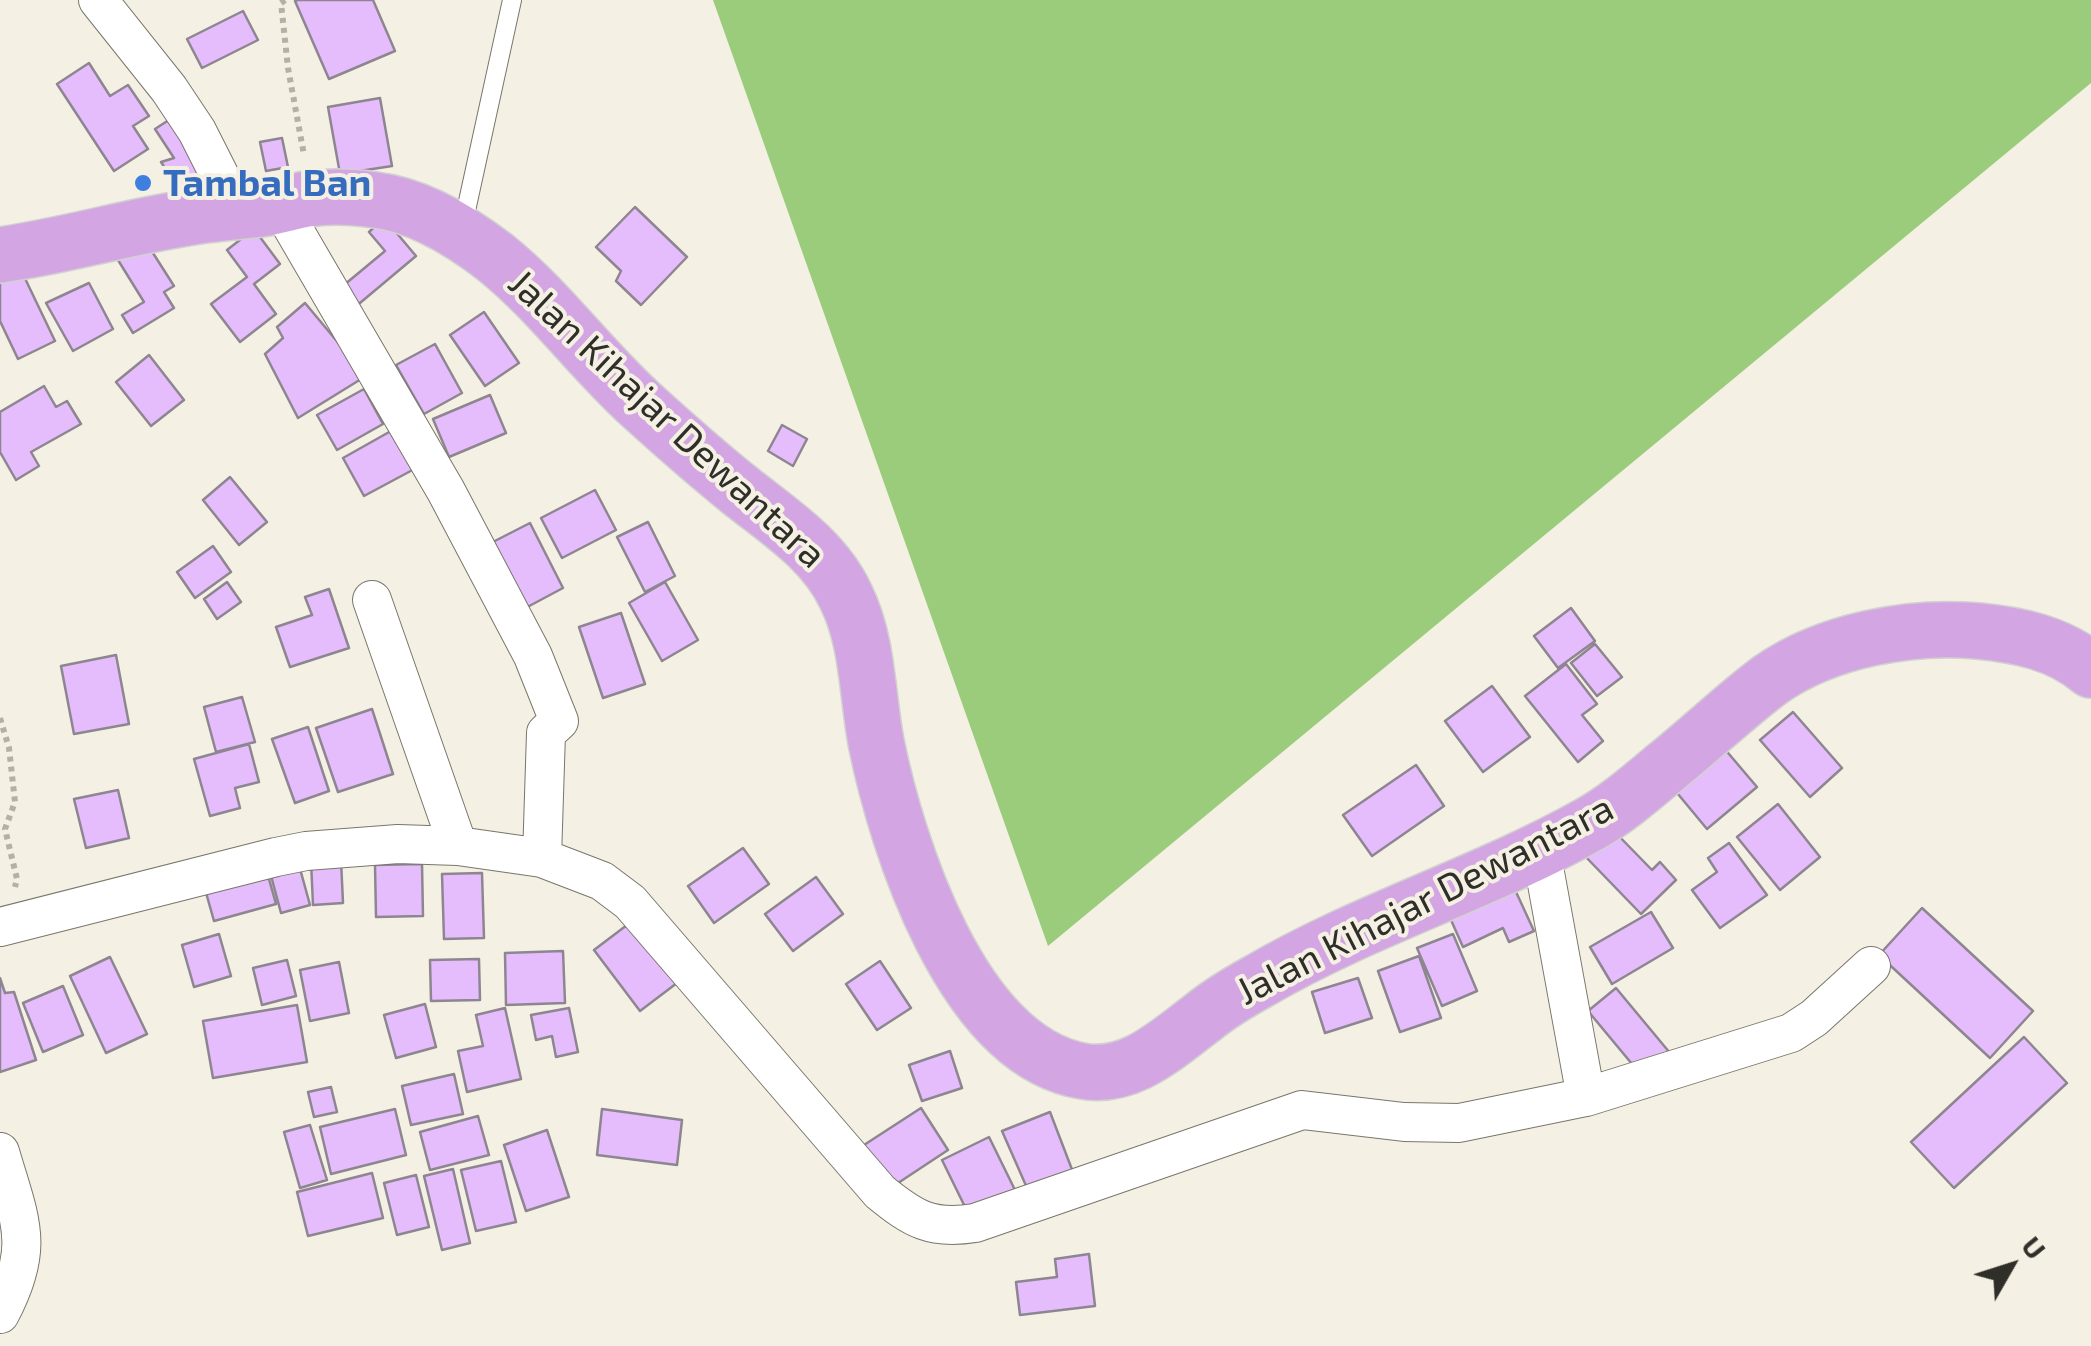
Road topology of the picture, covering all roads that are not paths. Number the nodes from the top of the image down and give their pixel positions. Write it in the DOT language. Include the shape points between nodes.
graph roads {
  1 [pos="98,0"];
  2 [pos="512,0"];
  3 [pos="276,206"];
  4 [pos="461,234"];
  5 [pos="0,255"];
  6 [pos="372,600"];
  7 [pos="2091,670"];
  8 [pos="458,846"];
  9 [pos="1541,851"];
  10 [pos="542,858"];
  11 [pos="2,927"];
  12 [pos="1870,966"];
  13 [pos="1586,1097"];
  14 [pos="0,1152"];
  15 [pos="0,1314"];
  1 -- 3 [label="street" via="198,131"];
  2 -- 4 [label="lane"];
  3 -- 4 [label="main road, Jalan Kihajar Dewantara" via="378,200 418,210"];
  3 -- 5 [label="main road, Jalan Kihajar Dewantara"];
  3 -- 10 [label="street" via="446,491 542,674 560,721 546,735"];
  4 -- 9 [label="main road, Jalan Kihajar Dewantara" via="525,284 639,403 801,539 844,591 857,623 894,819 926,905 990,1011 1012,1038 1046,1060 1088,1073 1152,1056 1239,992 1316,950"];
  6 -- 8 [label="street"];
  7 -- 9 [label="main road, Jalan Kihajar Dewantara" via="2038,641 1958,630 1900,635 1810,656 1773,678 1600,819"];
  8 -- 10 [label="street"];
  8 -- 11 [label="street" via="306,852"];
  9 -- 13 [label="street"];
  10 -- 13 [label="street" via="602,881 630,902 880,1192 926,1223 975,1223 1302,1110 1459,1124"];
  12 -- 13 [label="street" via="1791,1032"];
  14 -- 15 [label="street" via="24,1236 22,1262"];
}
